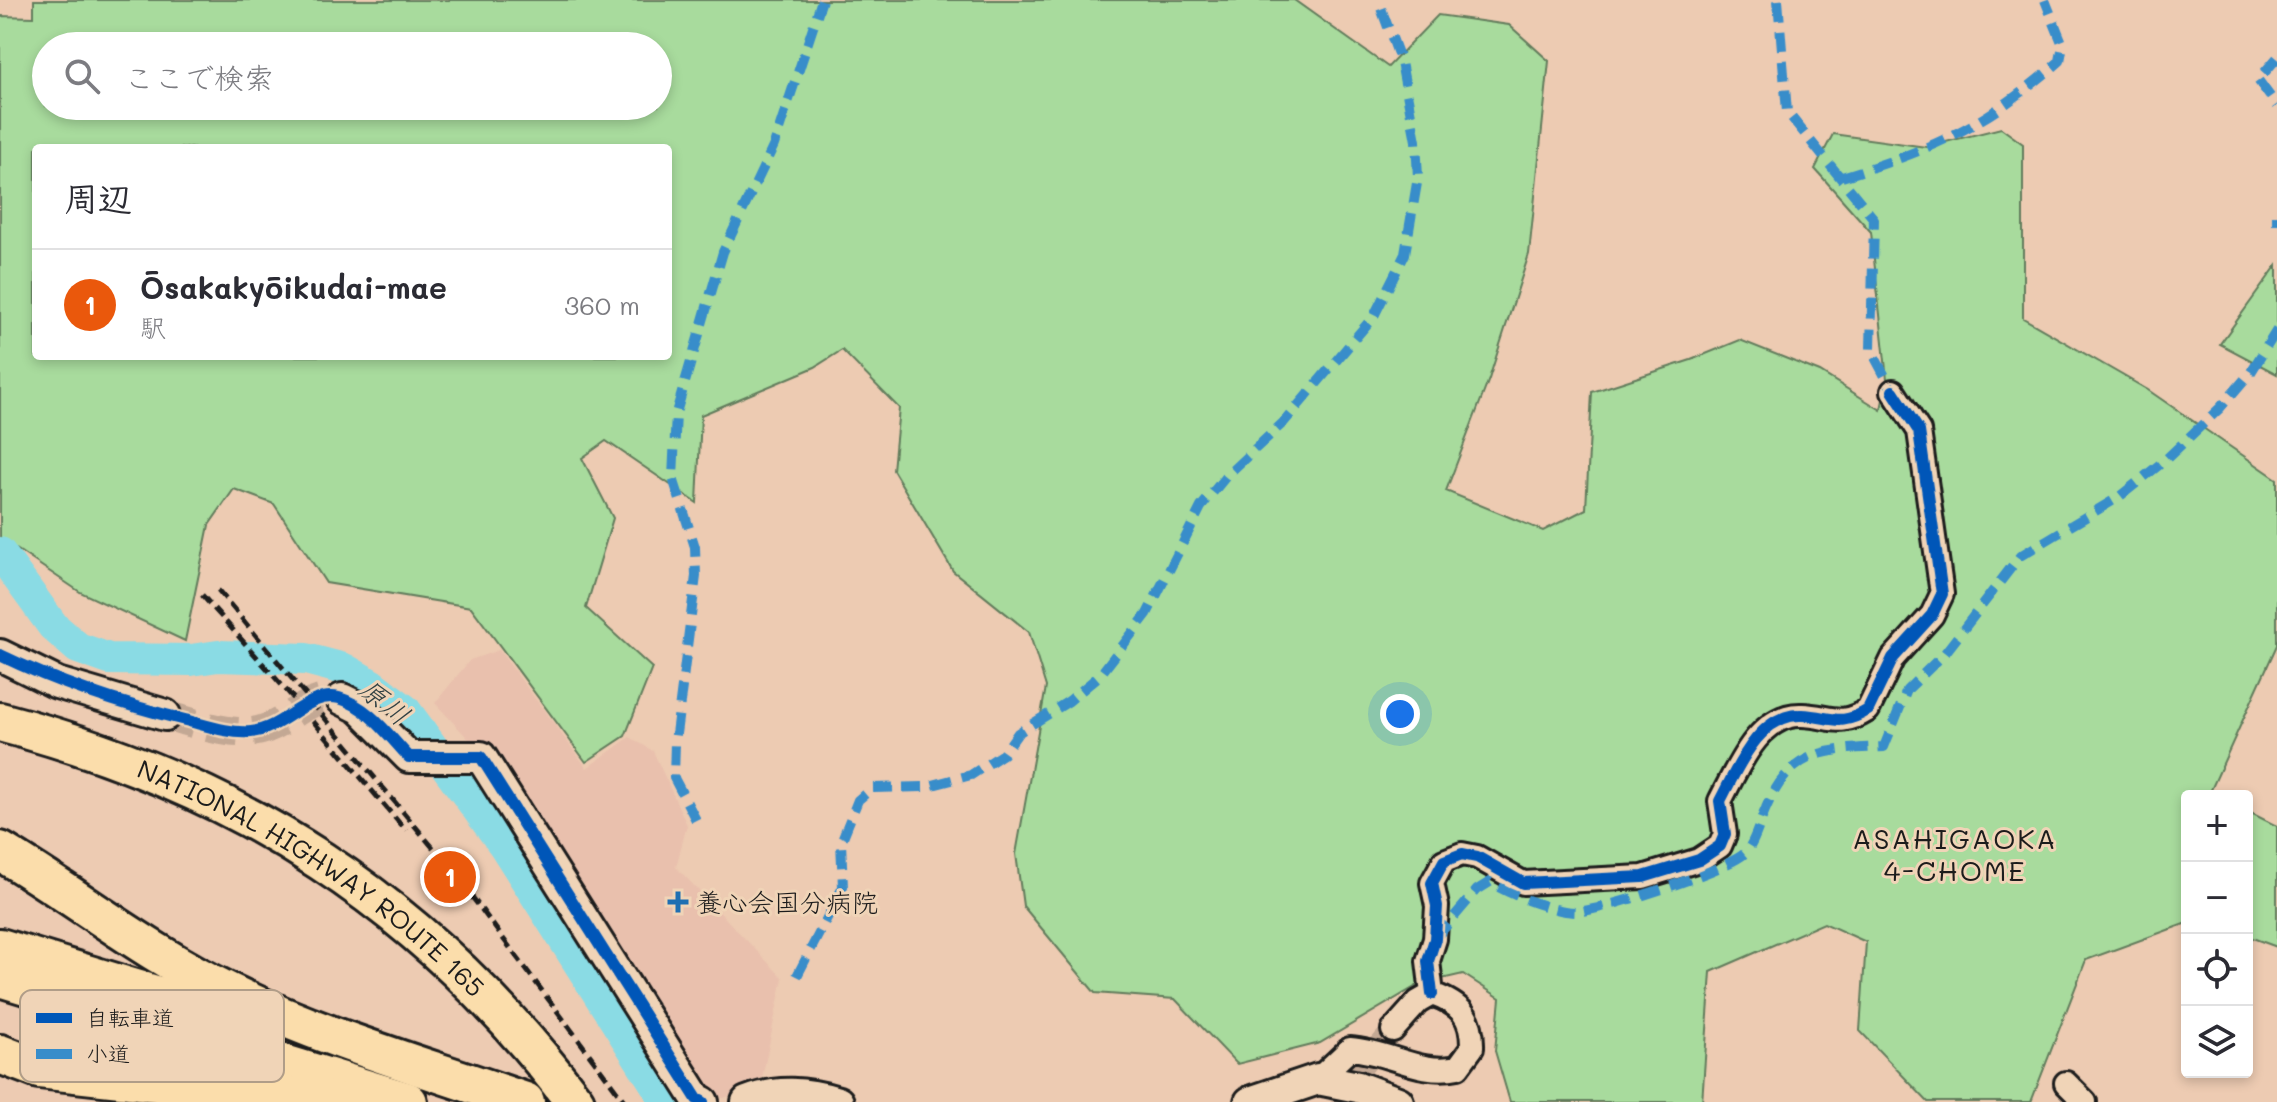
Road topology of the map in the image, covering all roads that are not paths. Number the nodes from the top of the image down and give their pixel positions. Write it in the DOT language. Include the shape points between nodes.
graph roads {
  1 [pos="1893,391"];
  2 [pos="0,655"];
  3 [pos="342,699"];
  4 [pos="165,715"];
  5 [pos="0,722"];
  6 [pos="0,851"];
  7 [pos="0,948"];
  8 [pos="0,977"];
  9 [pos="42,990"];
  10 [pos="143,990"];
  11 [pos="224,990"];
  12 [pos="1432,994"];
  13 [pos="284,1016"];
  14 [pos="1393,1030"];
  15 [pos="284,1031"];
  16 [pos="0,1054"];
  17 [pos="20,1062"];
  18 [pos="284,1064"];
  19 [pos="1318,1079"];
  20 [pos="157,1082"];
  21 [pos="2066,1083"];
  22 [pos="338,1102"];
  23 [pos="408,1102"];
  24 [pos="524,1102"];
  25 [pos="575,1102"];
  26 [pos="703,1102"];
  27 [pos="747,1102"];
  28 [pos="838,1102"];
  29 [pos="1250,1102"];
  30 [pos="1398,1102"];
  31 [pos="2085,1102"];
  1 -- 12 [label="street" via="1919,431 1942,594 1932,615 1893,658 1868,710 1836,722 1785,717 1759,735 1720,801 1725,834 1720,846 1699,860 1643,877 1523,883 1477,857 1462,854 1444,861 1432,883 1437,906 1428,961"];
  2 -- 4 [label="street" via="57,683"];
  3 -- 26 [label="street" via="360,708 409,757 481,757"];
  5 -- 25 [label="highway, NATIONAL HIGHWAY ROUTE 165" via="144,770 261,824 320,858 450,960"];
  6 -- 11 [label="highway" via="153,951"];
  7 -- 10 [label="highway"];
  8 -- 9 [label="highway"];
  12 -- 14 [label="street"];
  12 -- 19 [label="street" via="1456,1003 1473,1030 1472,1048 1458,1067 1435,1072 1375,1051 1350,1049"];
  13 -- 24 [label="highway"];
  15 -- 24 [label="highway"];
  16 -- 17 [label="highway"];
  18 -- 23 [label="highway"];
  19 -- 29 [label="street"];
  19 -- 30 [label="street"];
  20 -- 22 [label="highway"];
  21 -- 31 [label="street"];
  27 -- 28 [label="street" via="771,1092"];
}
